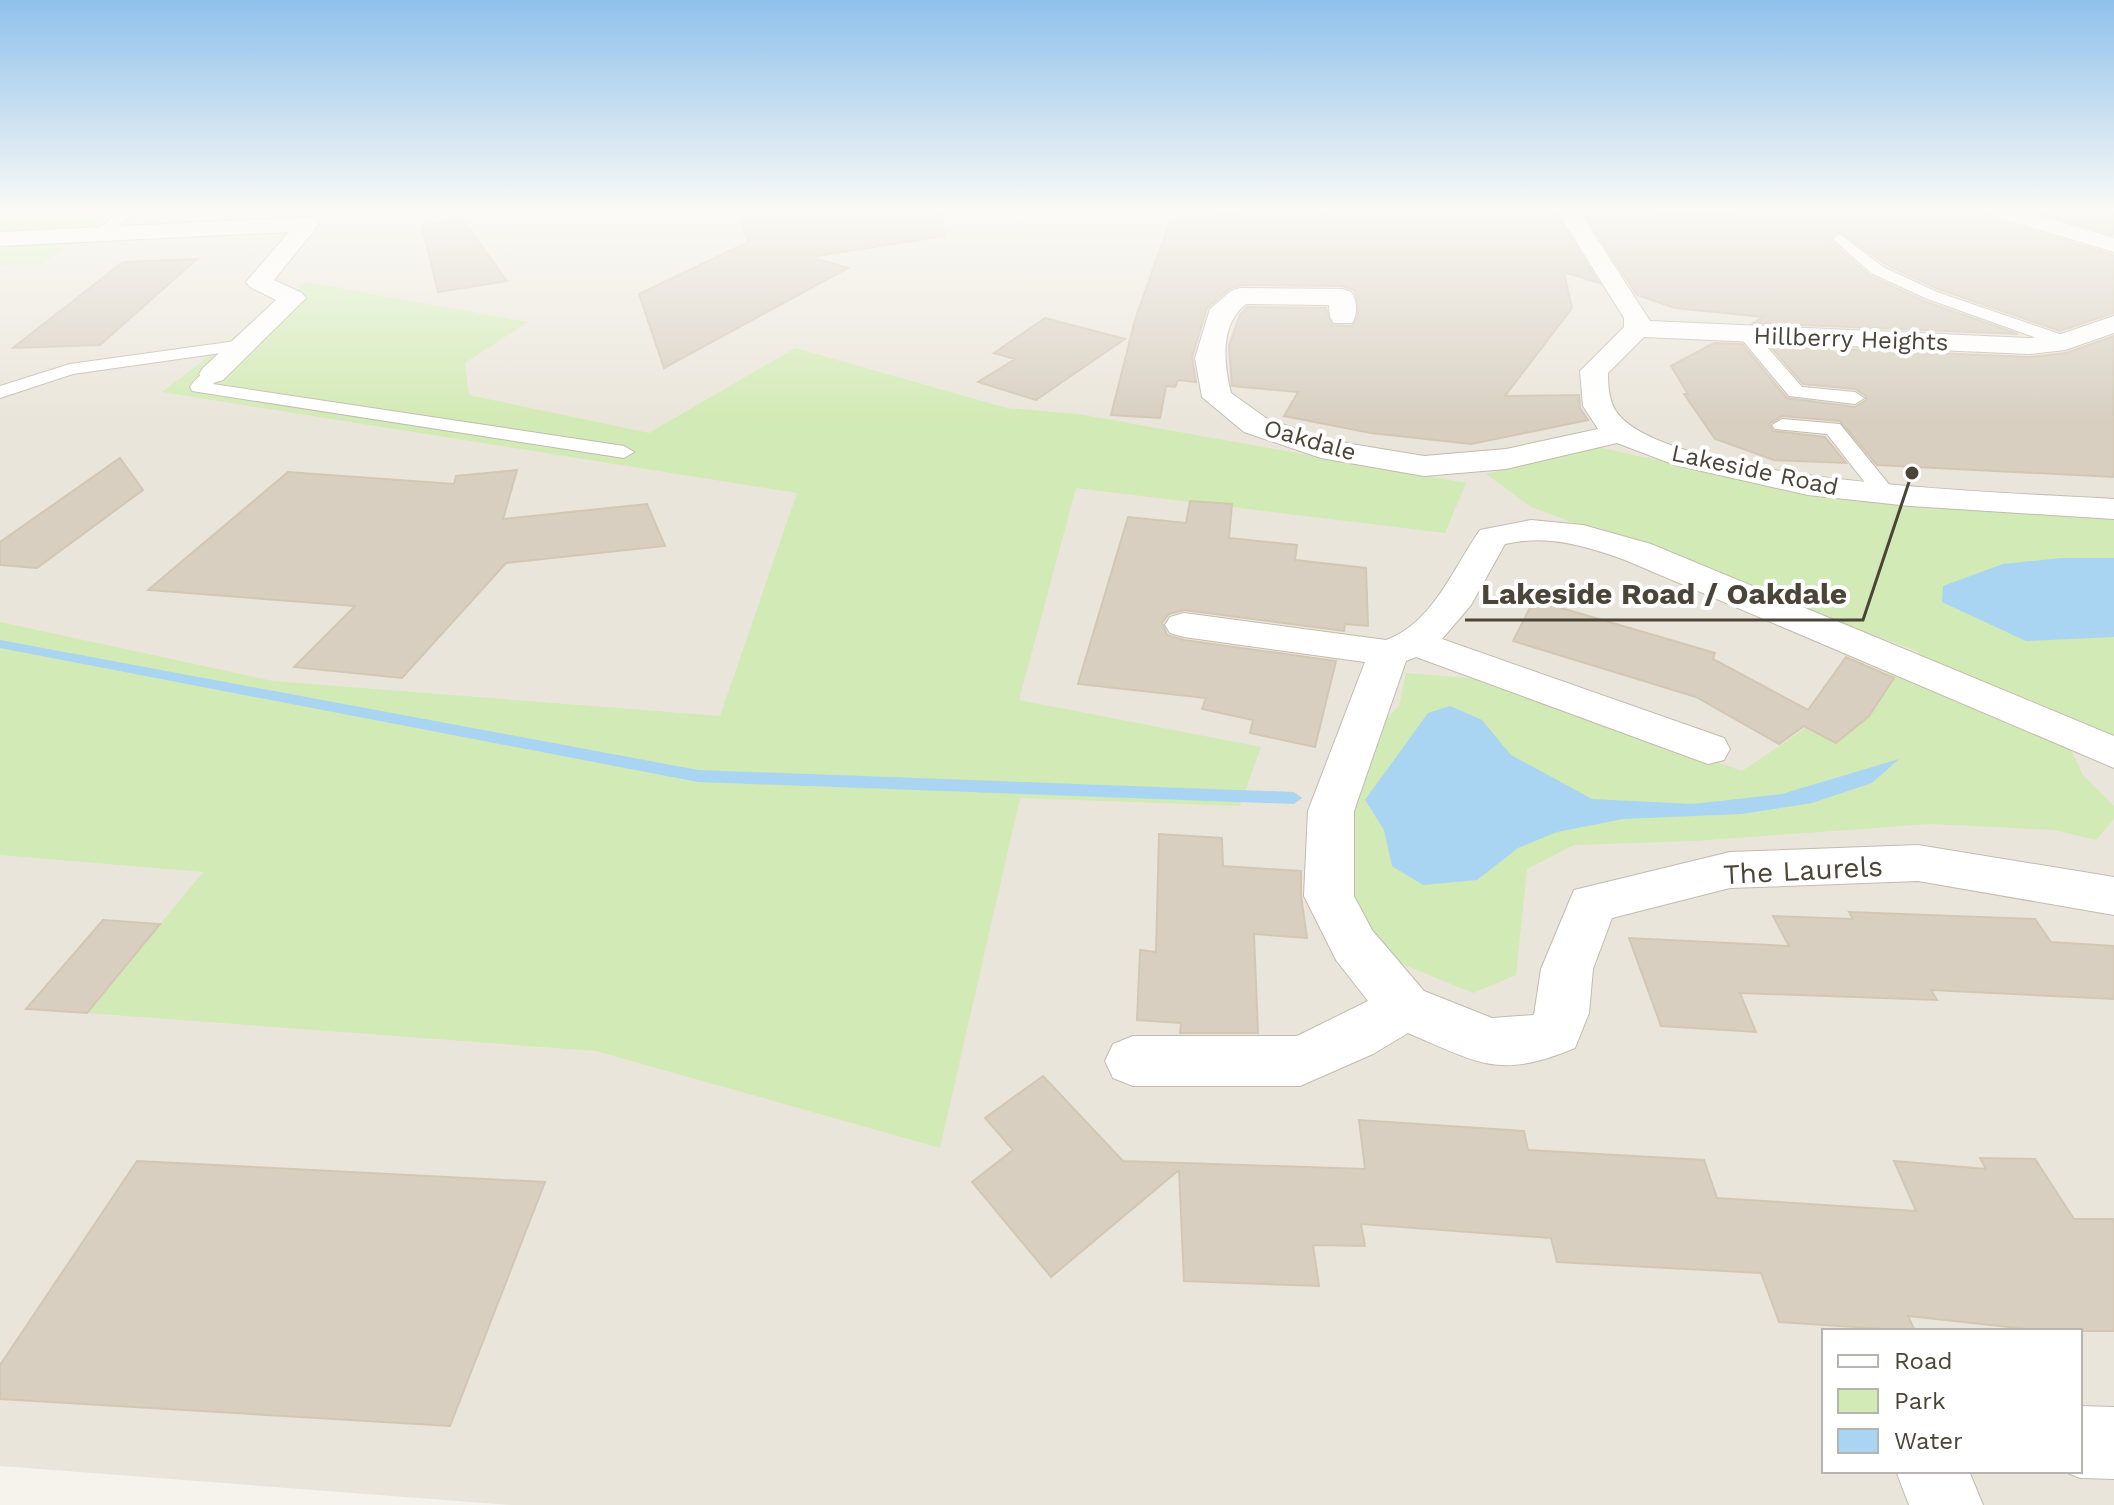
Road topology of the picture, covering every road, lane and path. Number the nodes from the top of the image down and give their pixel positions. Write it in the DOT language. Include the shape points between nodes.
graph roads {
  1 [pos="260,281"];
  2 [pos="1613,281"];
  3 [pos="1901,281"];
  4 [pos="1343,297"];
  5 [pos="2114,324"];
  6 [pos="1637,329"];
  7 [pos="1748,336"];
  8 [pos="2065,342"];
  9 [pos="243,345"];
  10 [pos="213,374"];
  11 [pos="0,392"];
  12 [pos="1855,398"];
  13 [pos="1782,425"];
  14 [pos="1622,433"];
  15 [pos="624,452"];
  16 [pos="1885,493"];
  17 [pos="2114,509"];
  18 [pos="1184,625"];
  19 [pos="1403,648"];
  20 [pos="1708,749"];
  21 [pos="2114,753"];
  22 [pos="2114,761"];
  23 [pos="2114,777"];
  24 [pos="2114,896"];
  25 [pos="1405,1007"];
  26 [pos="1133,1061"];
  27 [pos="2082,1442"];
  28 [pos="2114,1443"];
  29 [pos="1933,1473"];
  30 [pos="1946,1505"];
  1 -- 9 [label="street" via="293,298"];
  2 -- 6 [label="street" via="1637,318"];
  3 -- 8 [label="lane, Hillberry Heights"];
  4 -- 14 [label="street, Oakdale" via="1240,296 1223,309 1209,358 1217,397 1255,425 1307,443 1424,466 1506,459"];
  5 -- 8 [label="street, Hillberry Heights"];
  6 -- 7 [label="street, Hillberry Heights"];
  6 -- 14 [label="street, Lakeside Road" via="1594,371 1592,393 1603,416"];
  7 -- 8 [label="street, Hillberry Heights" via="2029,346"];
  7 -- 12 [label="lane" via="1796,392"];
  9 -- 10 [label="street"];
  9 -- 11 [label="lane" via="70,369"];
  10 -- 15 [label="lane" via="199,387"];
  13 -- 16 [label="lane" via="1833,428"];
  14 -- 16 [label="street, Lakeside Road" via="1672,455 1725,469 1829,489"];
  16 -- 17 [label="street, Lakeside Road"];
  18 -- 19 [label="street"];
  19 -- 20 [label="street"];
  19 -- 21 [label="street, The Laurels" via="1452,605 1492,537 1521,528 1569,530 1638,552"];
  19 -- 25 [label="street, The Laurels" via="1331,811 1329,896 1354,945"];
  22 -- 23 [label="street"];
  24 -- 25 [label="street, The Laurels" via="1918,863 1730,870 1592,904 1567,969 1555,1031 1533,1040 1490,1042"];
  25 -- 26 [label="street" via="1300,1061"];
  27 -- 28 [label="street"];
  29 -- 30 [label="street"];
}
